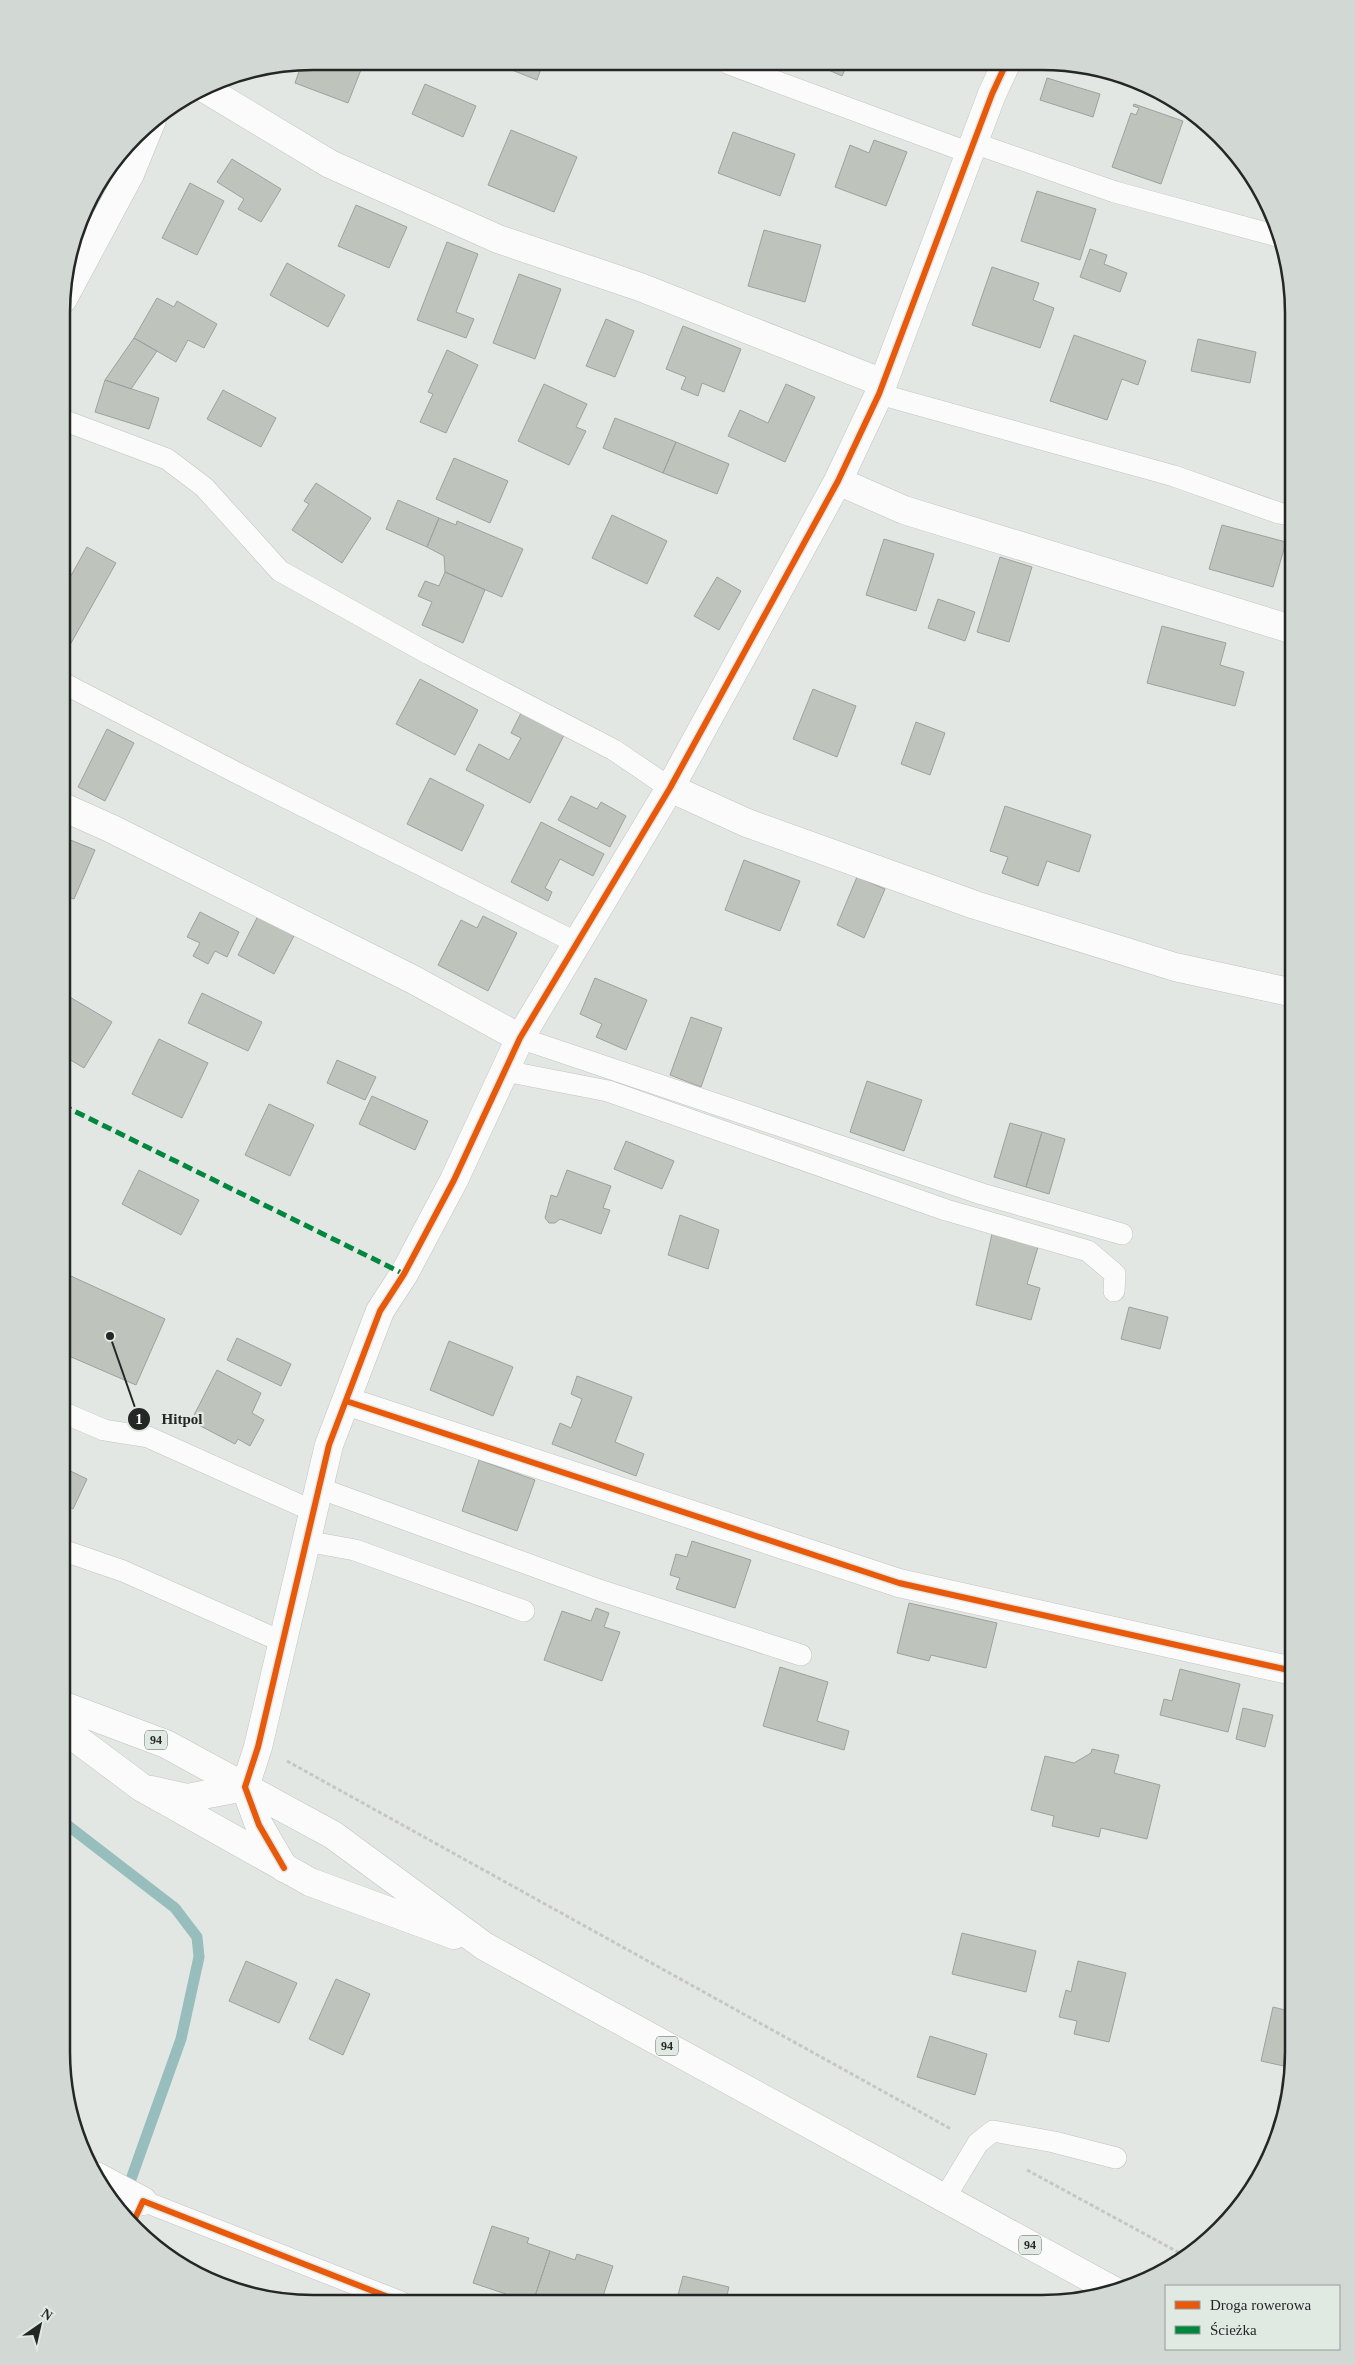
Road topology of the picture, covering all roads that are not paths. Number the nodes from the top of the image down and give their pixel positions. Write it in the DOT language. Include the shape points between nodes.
graph roads {
  1 [pos="746,70"];
  2 [pos="1003,70"];
  3 [pos="211,92"];
  4 [pos="145,137"];
  5 [pos="972,148"];
  6 [pos="1272,235"];
  7 [pos="72,282"];
  8 [pos="881,388"];
  9 [pos="70,423"];
  10 [pos="838,481"];
  11 [pos="1285,514"];
  12 [pos="1285,627"];
  13 [pos="70,687"];
  14 [pos="670,788"];
  15 [pos="70,810"];
  16 [pos="577,943"];
  17 [pos="1285,991"];
  18 [pos="520,1038"];
  19 [pos="505,1071"];
  20 [pos="1122,1234"];
  21 [pos="1114,1291"];
  22 [pos="346,1400"];
  23 [pos="70,1415"];
  24 [pos="316,1499"];
  25 [pos="306,1541"];
  26 [pos="70,1553"];
  27 [pos="524,1611"];
  28 [pos="283,1642"];
  29 [pos="801,1655"];
  30 [pos="1285,1669"];
  31 [pos="70,1708"];
  32 [pos="70,1734"];
  33 [pos="245,1787"];
  34 [pos="141,1788"];
  35 [pos="284,1868"];
  36 [pos="484,1946"];
  37 [pos="1116,2158"];
  38 [pos="108,2183"];
  39 [pos="944,2199"];
  40 [pos="143,2201"];
  41 [pos="1106,2287"];
  42 [pos="383,2295"];
  1 -- 5 [label="lane"];
  2 -- 5 [label="street"];
  3 -- 8 [label="street" via="330,164 498,239 640,287"];
  4 -- 7 [label="street" via="130,174"];
  5 -- 6 [label="lane" via="1115,192"];
  5 -- 8 [label="street"];
  8 -- 10 [label="street"];
  8 -- 11 [label="lane" via="1174,476"];
  9 -- 14 [label="lane" via="167,459 204,487 280,571 429,654 614,750"];
  10 -- 12 [label="street" via="904,510"];
  10 -- 14 [label="street"];
  13 -- 16 [label="lane"];
  14 -- 16 [label="street"];
  14 -- 17 [label="street" via="747,823 975,905 1175,967"];
  15 -- 18 [label="street" via="414,980"];
  16 -- 18 [label="street"];
  18 -- 19 [label="street"];
  18 -- 20 [label="lane" via="972,1191"];
  19 -- 21 [label="lane" via="608,1091 946,1210 1088,1251 1115,1274"];
  19 -- 22 [label="street" via="454,1180 404,1274 380,1311"];
  22 -- 24 [label="street" via="329,1445"];
  22 -- 30 [label="street" via="899,1584"];
  23 -- 24 [label="lane" via="104,1430 148,1437"];
  24 -- 25 [label="street"];
  24 -- 29 [label="lane"];
  25 -- 27 [label="lane" via="355,1550"];
  25 -- 28 [label="street"];
  26 -- 28 [label="lane" via="123,1571"];
  28 -- 33 [label="street"];
  31 -- 33 [label="street, 94" via="166,1744"];
  32 -- 34 [label="street, 94"];
  33 -- 34 [label="street" via="187,1798"];
  33 -- 35 [label="street" via="259,1825"];
  33 -- 36 [label="street, 94" via="333,1835"];
  34 -- 35 [label="street, 94"];
  35 -- 36 [label="street, 94" via="310,1882"];
  36 -- 39 [label="street, 94"];
  37 -- 39 [label="lane" via="993,2131 978,2143"];
  38 -- 40 [label="street"];
  39 -- 41 [label="street, 94"];
  40 -- 42 [label="lane"];
}
